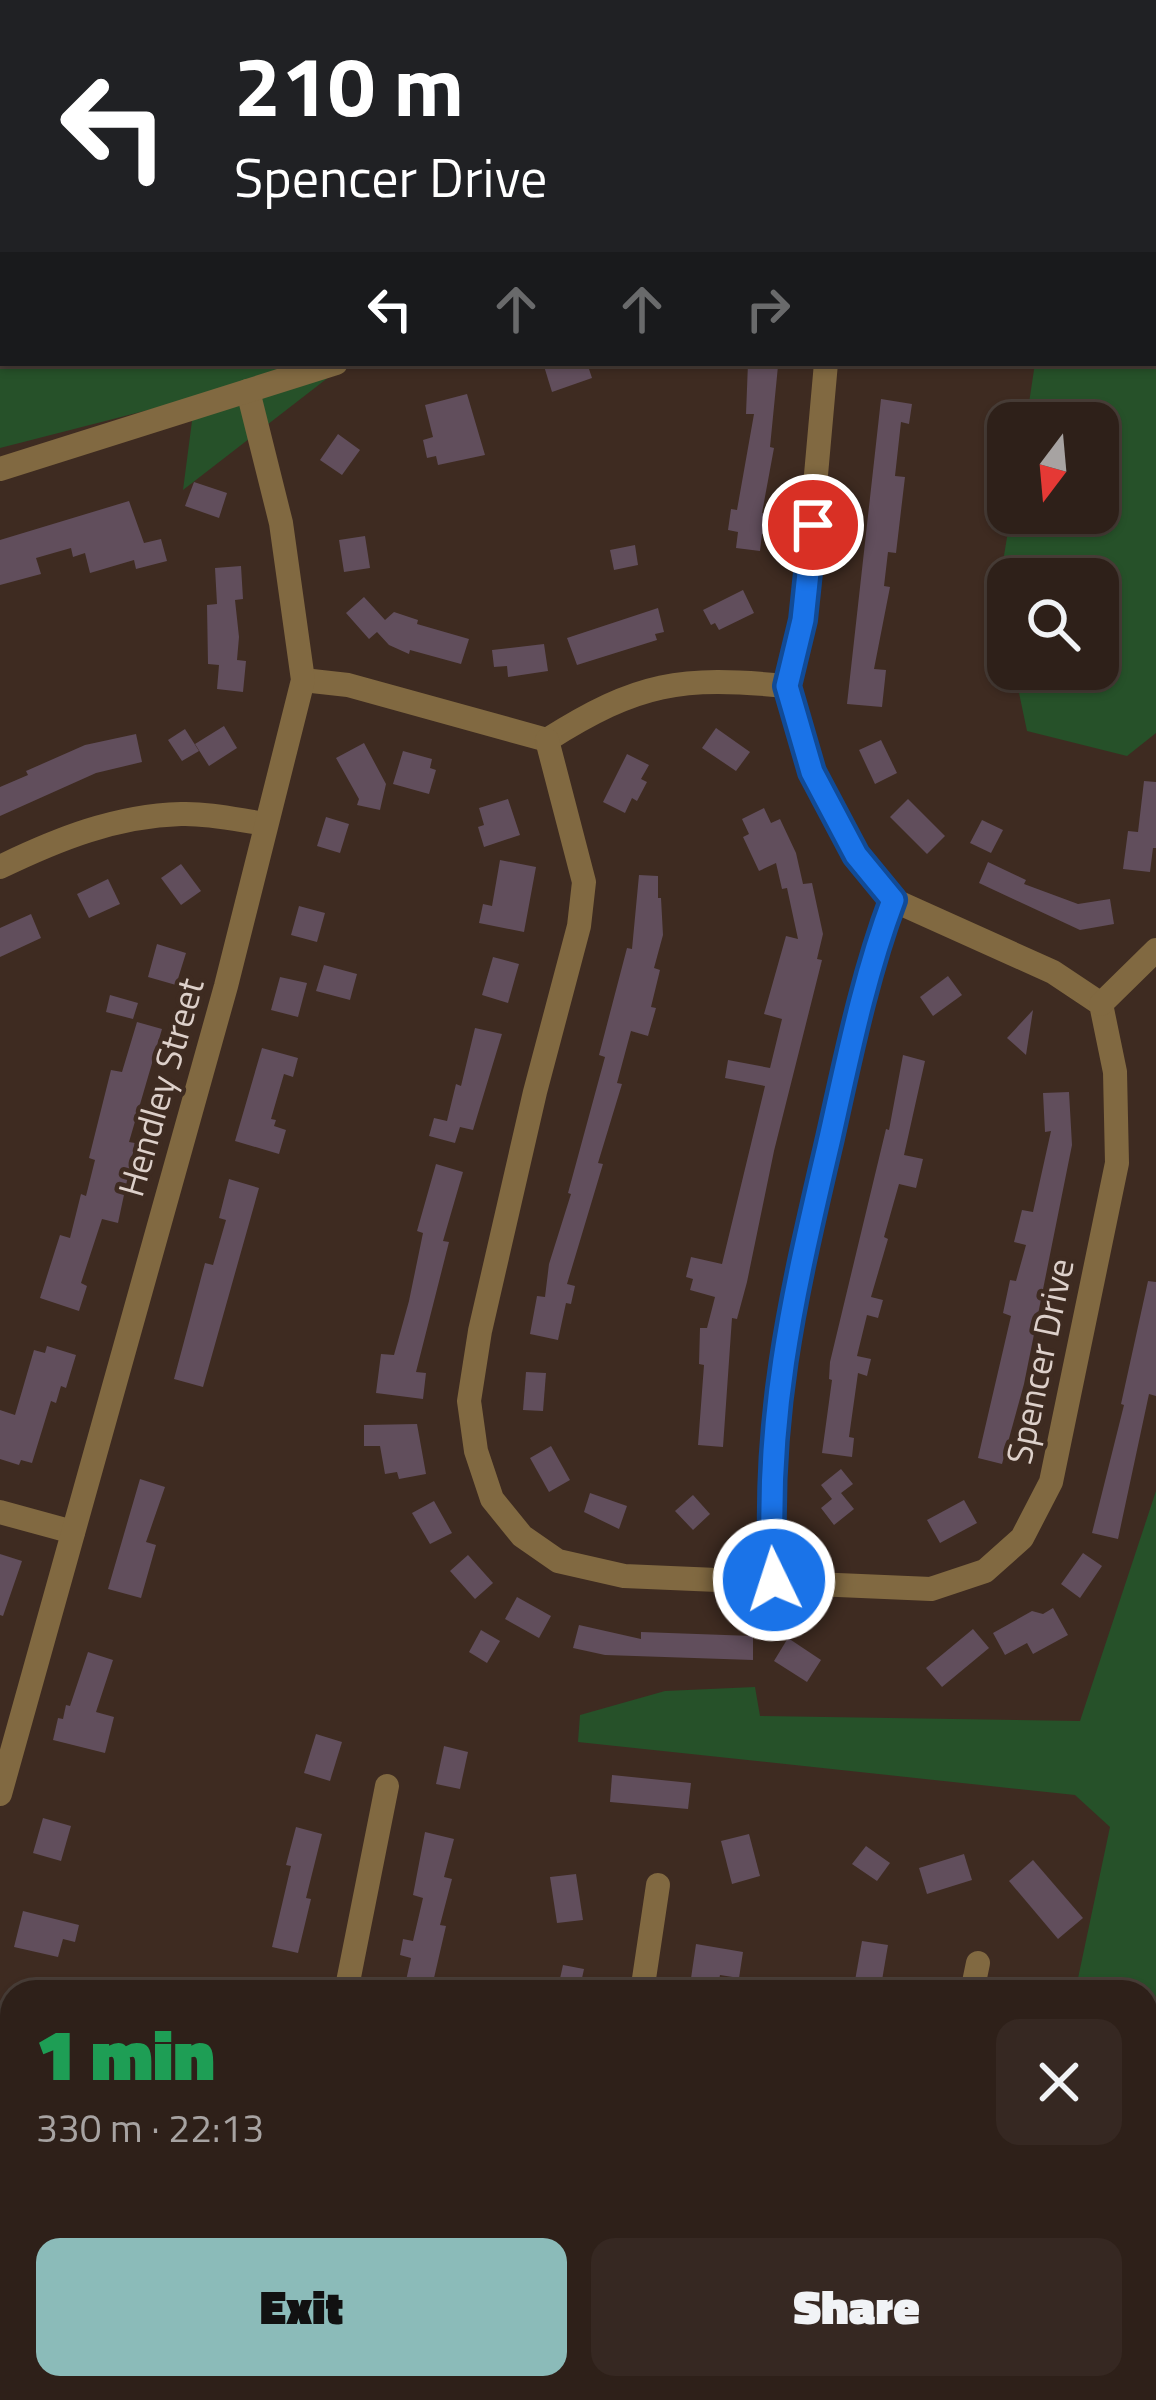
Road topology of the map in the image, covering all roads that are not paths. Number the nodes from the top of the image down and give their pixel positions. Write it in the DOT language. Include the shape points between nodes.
graph roads {
  1 [pos="327,366"];
  2 [pos="826,366"];
  3 [pos="248,391"];
  4 [pos="0,469"];
  5 [pos="303,680"];
  6 [pos="787,686"];
  7 [pos="547,740"];
  8 [pos="266,824"];
  9 [pos="0,867"];
  10 [pos="893,900"];
  11 [pos="1156,950"];
  12 [pos="1101,1004"];
  13 [pos="0,1512"];
  14 [pos="73,1532"];
  15 [pos="774,1580"];
  16 [pos="387,1786"];
  17 [pos="0,1794"];
  18 [pos="658,1885"];
  19 [pos="977,1963"];
  20 [pos="348,1980"];
  21 [pos="644,1980"];
  22 [pos="974,1980"];
  1 -- 3 [label="street"];
  2 -- 6 [label="street" via="803,620"];
  3 -- 4 [label="street"];
  3 -- 5 [label="street, Hendley Street" via="281,523"];
  5 -- 7 [label="street"];
  5 -- 8 [label="street, Hendley Street"];
  6 -- 7 [label="street" via="719,680 650,687"];
  6 -- 10 [label="street" via="812,772 856,855"];
  7 -- 15 [label="street, Spencer Drive" via="584,883 480,1331 469,1401 476,1451 493,1499 522,1536 558,1561 624,1576"];
  8 -- 9 [label="street" via="185,814 128,819 60,838"];
  8 -- 14 [label="street, Hendley Street"];
  10 -- 12 [label="street" via="1053,972"];
  10 -- 15 [label="street" via="872,954 795,1286 774,1411"];
  11 -- 12 [label="street"];
  12 -- 15 [label="street, Spencer Drive" via="1115,1072 1117,1163 1051,1483 1022,1538 985,1571 931,1589"];
  13 -- 14 [label="street"];
  14 -- 17 [label="street, Hendley Street"];
  16 -- 20 [label="street"];
  18 -- 21 [label="street"];
  19 -- 22 [label="street"];
}
